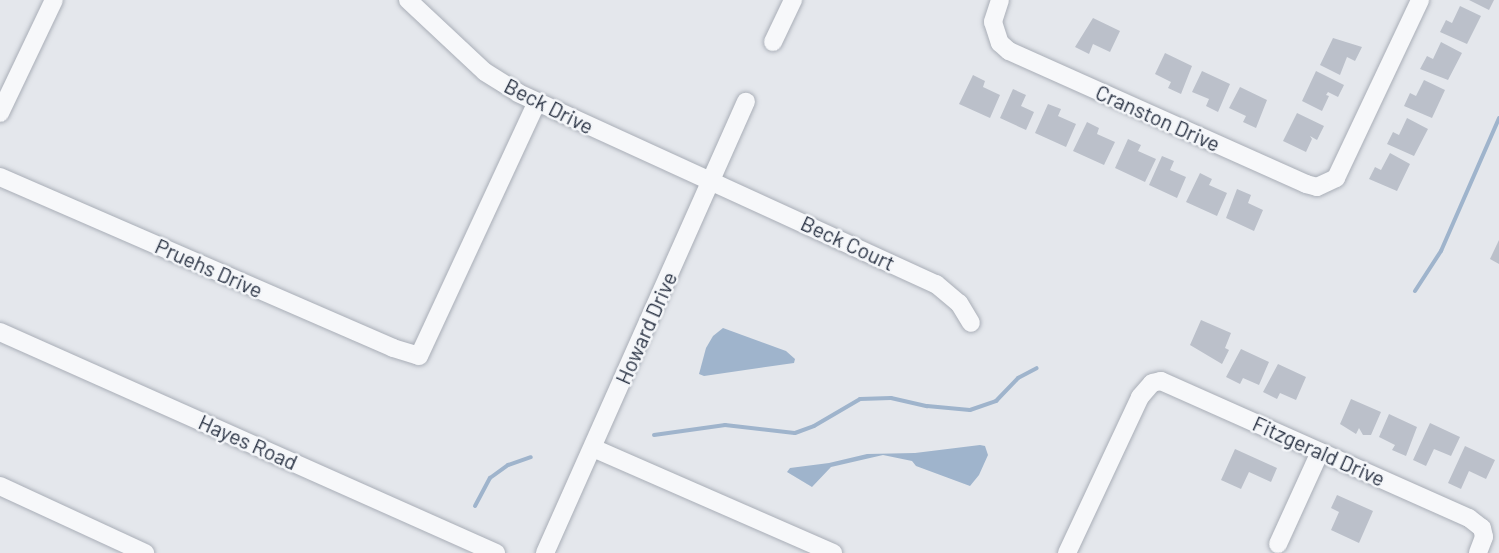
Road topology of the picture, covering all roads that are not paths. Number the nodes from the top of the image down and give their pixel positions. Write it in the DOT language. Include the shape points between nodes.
graph roads {
  1 [pos="54,0"];
  2 [pos="408,0"];
  3 [pos="793,0"];
  4 [pos="1000,0"];
  5 [pos="1420,0"];
  6 [pos="773,42"];
  7 [pos="537,102"];
  8 [pos="746,102"];
  9 [pos="0,113"];
  10 [pos="0,177"];
  11 [pos="711,181"];
  12 [pos="971,322"];
  13 [pos="0,332"];
  14 [pos="593,448"];
  15 [pos="1320,452"];
  16 [pos="0,486"];
  17 [pos="1278,544"];
  18 [pos="145,553"];
  19 [pos="496,553"];
  20 [pos="545,553"];
  21 [pos="833,553"];
  22 [pos="1067,553"];
  23 [pos="1478,553"];
  1 -- 9 [label="street"];
  2 -- 7 [label="street, Beck Drive" via="485,72"];
  3 -- 6 [label="street"];
  4 -- 5 [label="street, Cranston Drive" via="993,22 995,34 1009,51 1317,187 1336,178"];
  7 -- 10 [label="street, Pruehs Drive" via="419,356"];
  7 -- 11 [label="street, Beck Drive"];
  8 -- 11 [label="street, Howard Drive"];
  11 -- 12 [label="street, Beck Court" via="936,284 959,303"];
  11 -- 14 [label="street, Howard Drive"];
  13 -- 19 [label="street, Hayes Road"];
  14 -- 20 [label="street, Howard Drive"];
  14 -- 21 [label="street"];
  15 -- 17 [label="street"];
  15 -- 22 [label="street, Fitzgerald Drive" via="1170,383 1152,383 1140,397"];
  15 -- 23 [label="street, Fitzgerald Drive" via="1469,518 1482,528 1484,537"];
  16 -- 18 [label="street"];
}
